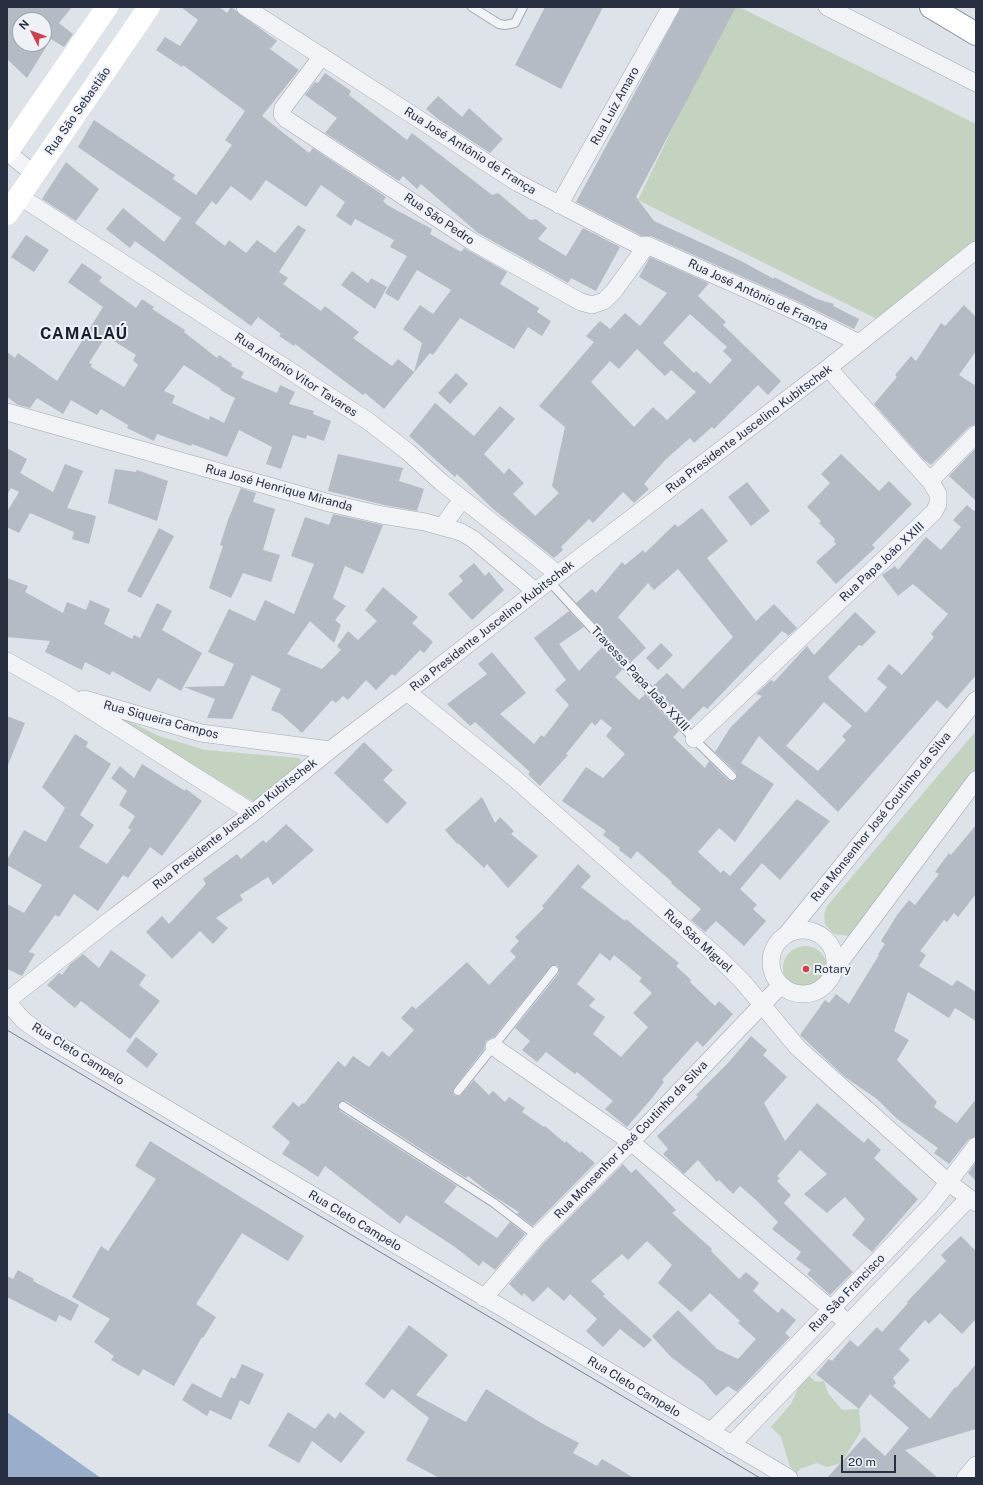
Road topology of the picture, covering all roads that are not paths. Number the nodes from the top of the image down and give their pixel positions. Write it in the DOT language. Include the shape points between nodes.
graph roads {
  1 [pos="107,7"];
  2 [pos="115,7"];
  3 [pos="245,7"];
  4 [pos="472,7"];
  5 [pos="523,7"];
  6 [pos="671,7"];
  7 [pos="827,7"];
  8 [pos="931,7"];
  9 [pos="940,7"];
  10 [pos="144,15"];
  11 [pos="976,22"];
  12 [pos="976,34"];
  13 [pos="322,56"];
  14 [pos="976,83"];
  15 [pos="7,152"];
  16 [pos="34,174"];
  17 [pos="19,196"];
  18 [pos="559,205"];
  19 [pos="7,214"];
  20 [pos="647,245"];
  21 [pos="976,250"];
  22 [pos="859,343"];
  23 [pos="828,368"];
  24 [pos="7,412"];
  25 [pos="976,434"];
  26 [pos="930,481"];
  27 [pos="462,499"];
  28 [pos="444,526"];
  29 [pos="553,577"];
  30 [pos="535,591"];
  31 [pos="7,661"];
  32 [pos="407,692"];
  33 [pos="64,693"];
  34 [pos="976,700"];
  35 [pos="694,739"];
  36 [pos="330,750"];
  37 [pos="732,776"];
  38 [pos="976,780"];
  39 [pos="253,813"];
  40 [pos="786,935"];
  41 [pos="554,970"];
  42 [pos="834,970"];
  43 [pos="781,985"];
  44 [pos="7,1001"];
  45 [pos="762,1005"];
  46 [pos="494,1047"];
  47 [pos="458,1091"];
  48 [pos="343,1106"];
  49 [pos="631,1142"];
  50 [pos="976,1146"];
  51 [pos="948,1182"];
  52 [pos="973,1201"];
  53 [pos="537,1236"];
  54 [pos="484,1298"];
  55 [pos="832,1310"];
  56 [pos="848,1324"];
  57 [pos="710,1432"];
  58 [pos="731,1445"];
  59 [pos="976,1465"];
  60 [pos="789,1478"];
  61 [pos="965,1478"];
  1 -- 15 [label="main road"];
  2 -- 10 [label="main road"];
  3 -- 13 [label="street, Rua José Antônio de França"];
  4 -- 5 [label="lane" via="505,25 515,22"];
  6 -- 18 [label="street, Rua Luiz Amaro"];
  7 -- 14 [label="street"];
  8 -- 12 [label="main road"];
  9 -- 11 [label="main road"];
  10 -- 16 [label="main road, Rua São Sebastião"];
  13 -- 18 [label="street, Rua José Antônio de França" via="518,183"];
  13 -- 20 [label="street, Rua São Pedro" via="283,108 282,114 286,119 473,242 581,302 592,305 604,302"];
  15 -- 16 [label="street"];
  16 -- 17 [label="main road, Rua São Sebastião"];
  17 -- 19 [label="main road, Rua São Sebastião"];
  17 -- 27 [label="street, Rua Antônio Vitor Tavares" via="368,421"];
  18 -- 20 [label="street, Rua José Antônio de França" via="640,246"];
  20 -- 22 [label="street, Rua José Antônio de França" via="795,311"];
  21 -- 22 [label="street, Rua Presidente Juscelino Kubitschek"];
  22 -- 23 [label="street, Rua Presidente Juscelino Kubitschek"];
  23 -- 26 [label="street, Rua Papa João XXIII"];
  23 -- 29 [label="street, Rua Presidente Juscelino Kubitschek"];
  24 -- 28 [label="street, Rua José Henrique Miranda" via="329,502"];
  25 -- 26 [label="street"];
  26 -- 35 [label="street, Rua Papa João XXIII" via="938,494 938,504 934,512"];
  27 -- 28 [label="street"];
  27 -- 29 [label="street, Rua Antônio Vitor Tavares"];
  28 -- 30 [label="street, Rua José Henrique Miranda" via="473,539"];
  29 -- 30 [label="street, Rua Presidente Juscelino Kubitschek"];
  29 -- 35 [label="lane, Travessa Papa João XXIII"];
  30 -- 32 [label="street, Rua Presidente Juscelino Kubitschek"];
  31 -- 33 [label="street, Rua Siqueira Campos"];
  32 -- 36 [label="street, Rua Presidente Juscelino Kubitschek"];
  32 -- 45 [label="street, Rua São Miguel" via="513,777 720,958"];
  33 -- 36 [label="street, Rua Siqueira Campos" via="201,733"];
  33 -- 39 [label="street, Rua Siqueira Campos"];
  34 -- 40 [label="street, Rua Monsenhor José Coutinho da Silva"];
  35 -- 37 [label="lane, Travessa Papa João XXIII"];
  36 -- 39 [label="street, Rua Presidente Juscelino Kubitschek"];
  38 -- 42 [label="street"];
  39 -- 44 [label="street, Rua Presidente Juscelino Kubitschek"];
  40 -- 42 [label="street" via="804,930 821,936 832,950 835,959"];
  40 -- 43 [label="street" via="776,945 771,959 775,977"];
  41 -- 46 [label="lane"];
  42 -- 43 [label="street" via="821,988 811,992 800,994"];
  43 -- 45 [label="street, Rua Monsenhor José Coutinho da Silva"];
  44 -- 54 [label="street, Rua Cleto Campelo" via="24,1021 51,1040"];
  45 -- 49 [label="street, Rua Monsenhor José Coutinho da Silva"];
  45 -- 51 [label="street, Rua São Miguel" via="798,1048"];
  46 -- 47 [label="lane"];
  46 -- 49 [label="street"];
  48 -- 53 [label="lane" via="494,1203"];
  49 -- 53 [label="street, Rua Monsenhor José Coutinho da Silva"];
  49 -- 55 [label="street"];
  50 -- 51 [label="street, Rua São Francisco"];
  51 -- 52 [label="street, Rua São Miguel"];
  51 -- 55 [label="street, Rua São Francisco" via="931,1205"];
  52 -- 56 [label="street, Rua São Francisco"];
  53 -- 54 [label="street, Rua Monsenhor José Coutinho da Silva"];
  54 -- 57 [label="street, Rua Cleto Campelo"];
  55 -- 56 [label="street"];
  55 -- 57 [label="street, Rua São Francisco"];
  56 -- 58 [label="street, Rua São Francisco"];
  57 -- 58 [label="street, Rua Cleto Campelo"];
  58 -- 60 [label="street, Rua Cleto Campelo"];
  59 -- 61 [label="street"];
}
